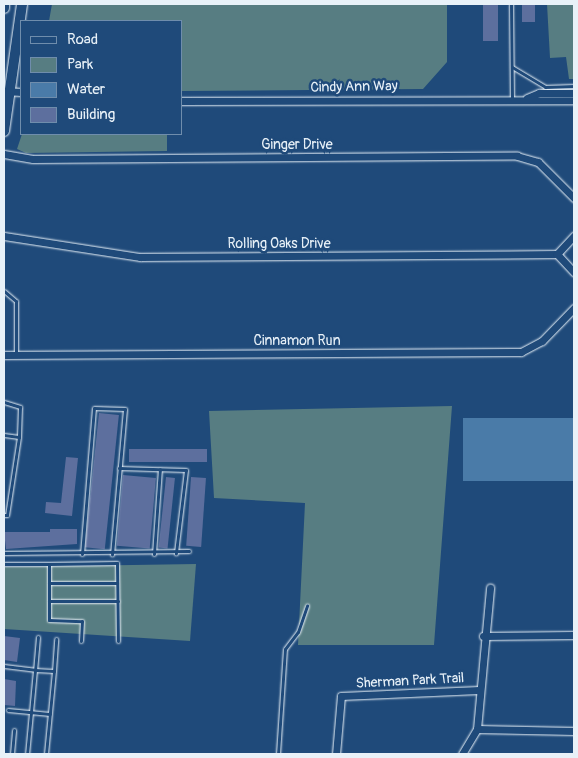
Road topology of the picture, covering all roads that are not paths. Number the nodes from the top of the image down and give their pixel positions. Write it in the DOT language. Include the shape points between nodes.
graph roads {
  1 [pos="4,4"];
  2 [pos="22,4"];
  3 [pos="511,4"];
  4 [pos="4,8"];
  5 [pos="20,20"];
  6 [pos="20,21"];
  7 [pos="511,64"];
  8 [pos="574,86"];
  9 [pos="12,91"];
  10 [pos="571,93"];
  11 [pos="512,98"];
  12 [pos="526,98"];
  13 [pos="571,100"];
  14 [pos="182,101"];
  15 [pos="4,131"];
  16 [pos="4,154"];
  17 [pos="574,198"];
  18 [pos="4,236"];
  19 [pos="574,236"];
  20 [pos="557,254"];
  21 [pos="574,272"];
  22 [pos="4,291"];
  23 [pos="574,308"];
  24 [pos="16,354"];
  25 [pos="4,355"];
  26 [pos="4,402"];
  27 [pos="4,435"];
  28 [pos="19,437"];
  29 [pos="119,468"];
  30 [pos="160,469"];
  31 [pos="4,515"];
  32 [pos="190,551"];
  33 [pos="176,552"];
  34 [pos="4,553"];
  35 [pos="82,554"];
  36 [pos="112,554"];
  37 [pos="154,554"];
  38 [pos="4,564"];
  39 [pos="50,564"];
  40 [pos="49,583"];
  41 [pos="118,583"];
  42 [pos="490,588"];
  43 [pos="49,601"];
  44 [pos="118,601"];
  45 [pos="306,606"];
  46 [pos="574,635"];
  47 [pos="483,636"];
  48 [pos="38,637"];
  49 [pos="56,639"];
  50 [pos="82,641"];
  51 [pos="118,641"];
  52 [pos="4,666"];
  53 [pos="35,670"];
  54 [pos="54,671"];
  55 [pos="479,690"];
  56 [pos="8,710"];
  57 [pos="31,712"];
  58 [pos="50,714"];
  59 [pos="477,729"];
  60 [pos="14,730"];
  61 [pos="574,731"];
  62 [pos="12,754"];
  63 [pos="27,754"];
  64 [pos="46,754"];
  65 [pos="278,754"];
  66 [pos="336,754"];
  67 [pos="462,754"];
  1 -- 4 [label="main road"];
  2 -- 5 [label="main road"];
  3 -- 7 [label="lane"];
  6 -- 9 [label="main road"];
  7 -- 8 [label="lane" via="535,84"];
  7 -- 11 [label="lane"];
  9 -- 15 [label="main road"];
  10 -- 12 [label="street, Cindy Ann Way"];
  10 -- 13 [label="lane"];
  11 -- 12 [label="street, Cindy Ann Way"];
  11 -- 14 [label="street, Cindy Ann Way"];
  12 -- 13 [label="street, Cindy Ann Way"];
  16 -- 17 [label="street, Ginger Drive" via="32,159 516,156 538,162"];
  18 -- 20 [label="street, Rolling Oaks Drive" via="140,257"];
  19 -- 20 [label="street"];
  20 -- 21 [label="street"];
  22 -- 24 [label="lane" via="16,301"];
  23 -- 24 [label="street, Cinnamon Run" via="542,341 522,352"];
  24 -- 25 [label="street, Cinnamon Run"];
  26 -- 28 [label="lane" via="20,407"];
  27 -- 28 [label="lane"];
  28 -- 31 [label="lane" via="8,515"];
  29 -- 30 [label="lane"];
  29 -- 35 [label="lane" via="125,409 94,408"];
  29 -- 36 [label="lane"];
  30 -- 33 [label="lane" via="186,470"];
  30 -- 37 [label="lane"];
  32 -- 33 [label="lane"];
  33 -- 37 [label="lane"];
  34 -- 35 [label="lane"];
  35 -- 36 [label="lane"];
  36 -- 37 [label="lane"];
  38 -- 39 [label="lane"];
  39 -- 40 [label="lane"];
  39 -- 41 [label="lane" via="117,563"];
  40 -- 41 [label="lane"];
  40 -- 43 [label="lane"];
  41 -- 44 [label="lane"];
  42 -- 47 [label="street"];
  43 -- 44 [label="lane"];
  43 -- 50 [label="lane" via="49,620 82,621"];
  44 -- 51 [label="lane"];
  45 -- 65 [label="lane" via="298,632 285,649"];
  46 -- 47 [label="street"];
  47 -- 55 [label="street"];
  48 -- 53 [label="lane"];
  49 -- 54 [label="lane"];
  52 -- 53 [label="lane"];
  53 -- 54 [label="lane"];
  53 -- 57 [label="lane"];
  54 -- 58 [label="lane"];
  55 -- 59 [label="street"];
  55 -- 66 [label="street, Sherman Park Trail" via="341,696"];
  56 -- 57 [label="lane"];
  57 -- 58 [label="lane"];
  57 -- 63 [label="lane"];
  58 -- 64 [label="lane"];
  59 -- 61 [label="street"];
  59 -- 67 [label="street"];
  60 -- 62 [label="lane"];
}
